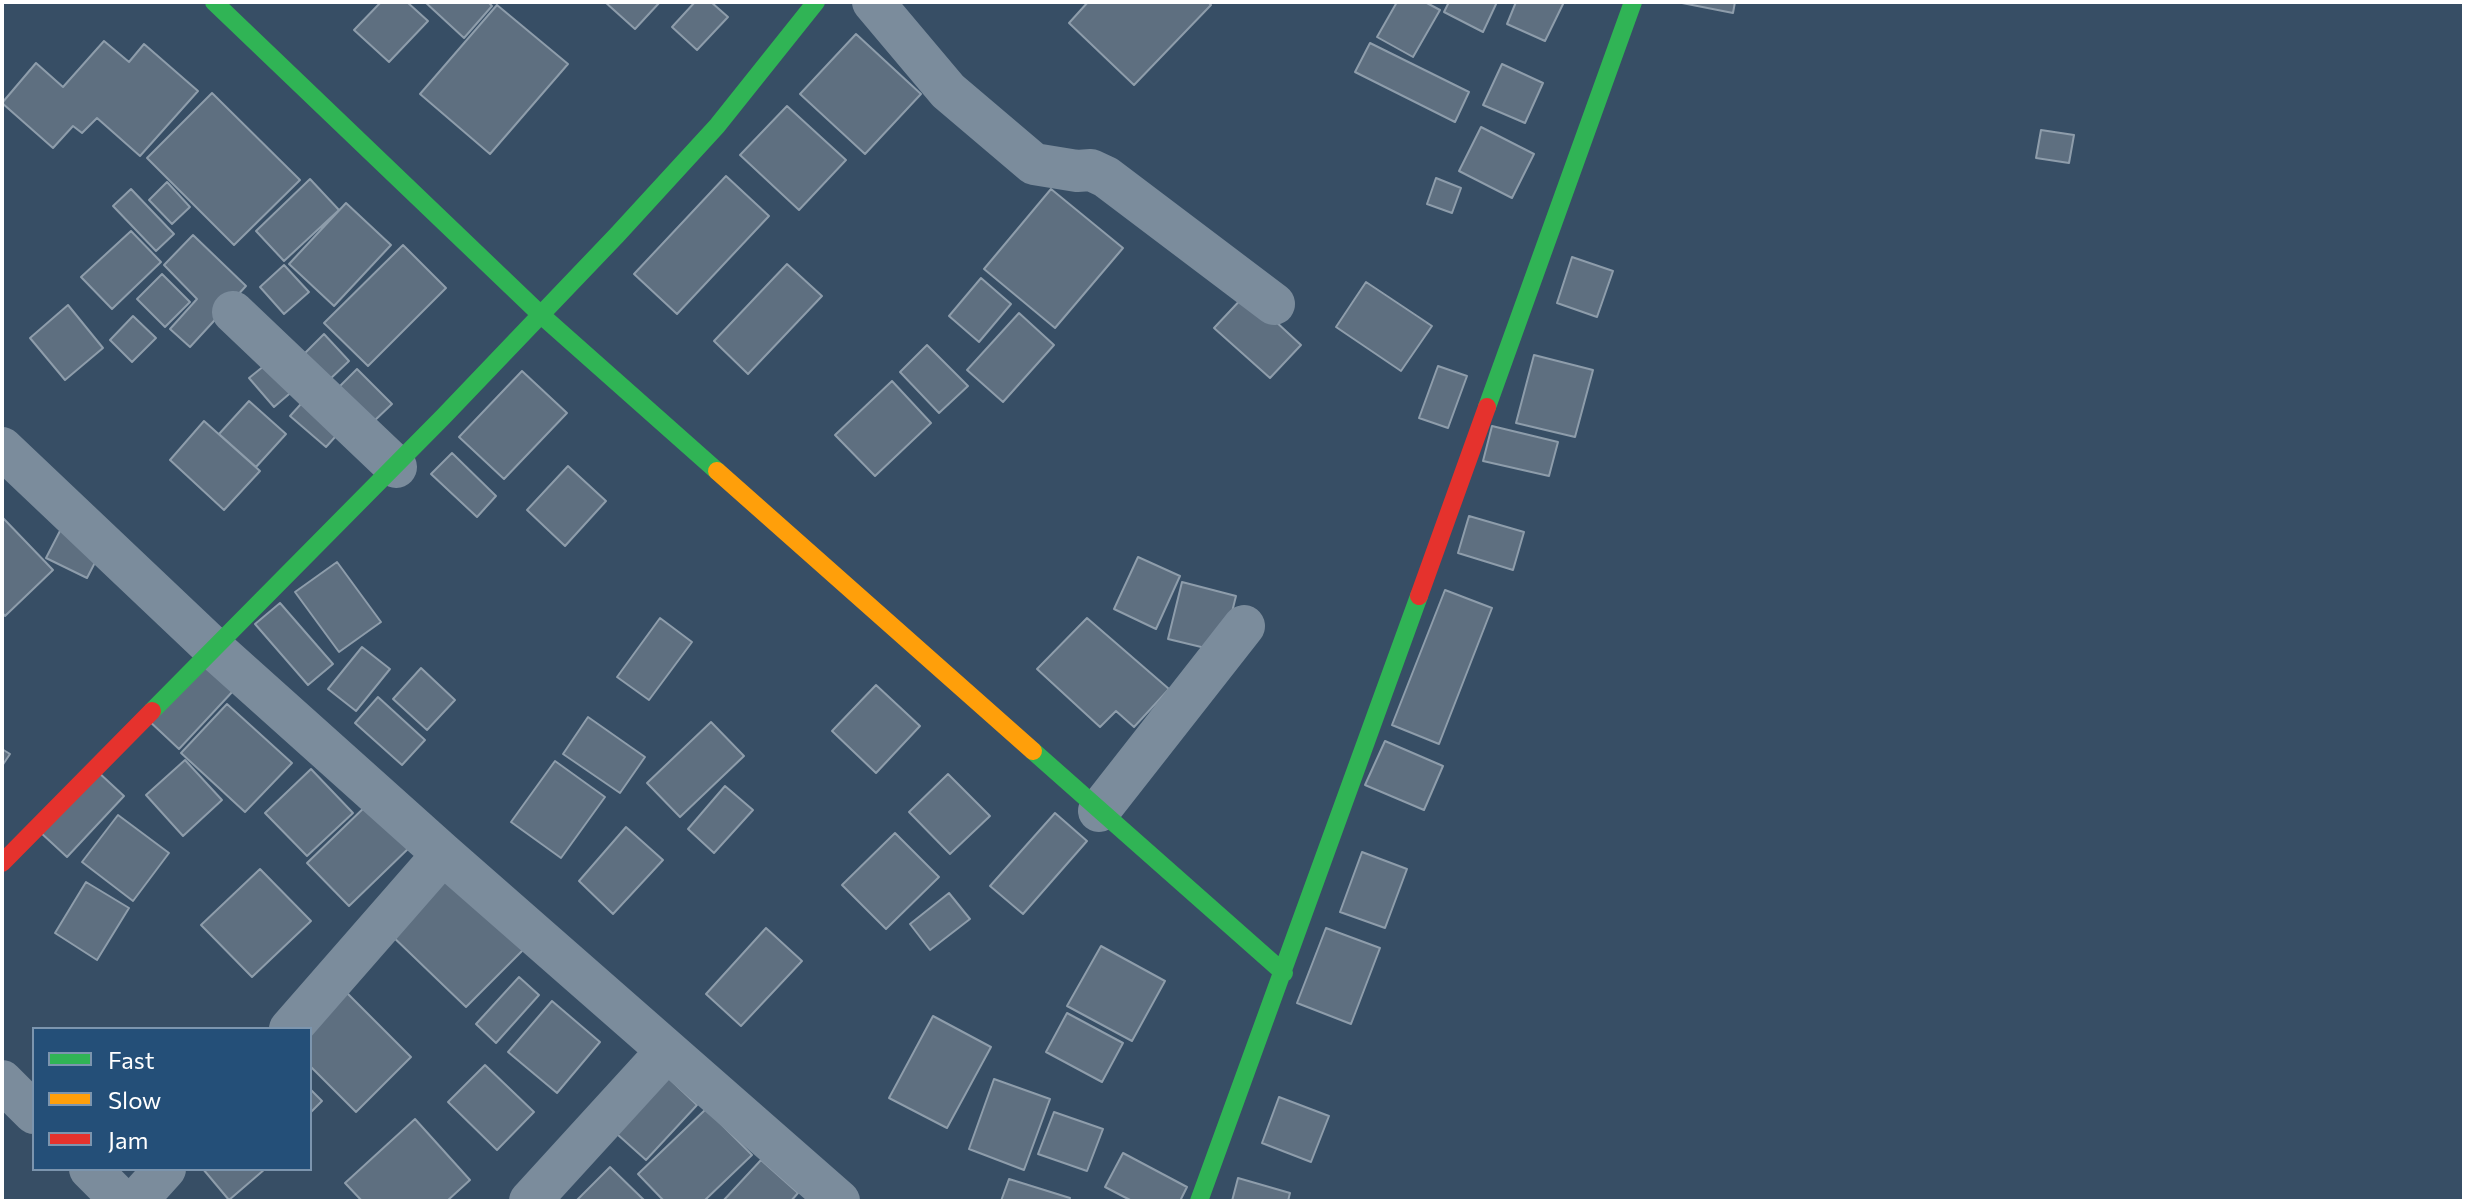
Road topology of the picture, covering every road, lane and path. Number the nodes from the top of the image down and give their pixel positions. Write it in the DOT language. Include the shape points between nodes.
graph roads {
  1 [pos="214,2"];
  2 [pos="816,2"];
  3 [pos="873,2"];
  4 [pos="1633,2"];
  5 [pos="1274,304"];
  6 [pos="233,312"];
  7 [pos="540,314"];
  8 [pos="2,448"];
  9 [pos="396,467"];
  10 [pos="1244,626"];
  11 [pos="212,647"];
  12 [pos="1099,811"];
  13 [pos="443,854"];
  14 [pos="2,863"];
  15 [pos="1284,973"];
  16 [pos="292,1027"];
  17 [pos="667,1051"];
  18 [pos="2,1081"];
  19 [pos="32,1111"];
  20 [pos="92,1171"];
  21 [pos="163,1171"];
  22 [pos="122,1201"];
  23 [pos="136,1201"];
  24 [pos="530,1201"];
  25 [pos="839,1201"];
  26 [pos="1199,1201"];
  1 -- 7 [label="street"];
  2 -- 7 [label="street" via="704,141"];
  3 -- 5 [label="street" via="948,91 1034,164 1091,170 1106,177"];
  4 -- 15 [label="street"];
  6 -- 9 [label="street"];
  7 -- 9 [label="street"];
  7 -- 12 [label="street"];
  8 -- 11 [label="street"];
  9 -- 11 [label="street"];
  10 -- 12 [label="street"];
  11 -- 13 [label="street"];
  11 -- 14 [label="street"];
  12 -- 15 [label="street"];
  13 -- 16 [label="street"];
  13 -- 17 [label="street"];
  15 -- 26 [label="street"];
  17 -- 24 [label="street"];
  17 -- 25 [label="street"];
  18 -- 19 [label="street"];
  20 -- 22 [label="street"];
  21 -- 23 [label="street"];
}
